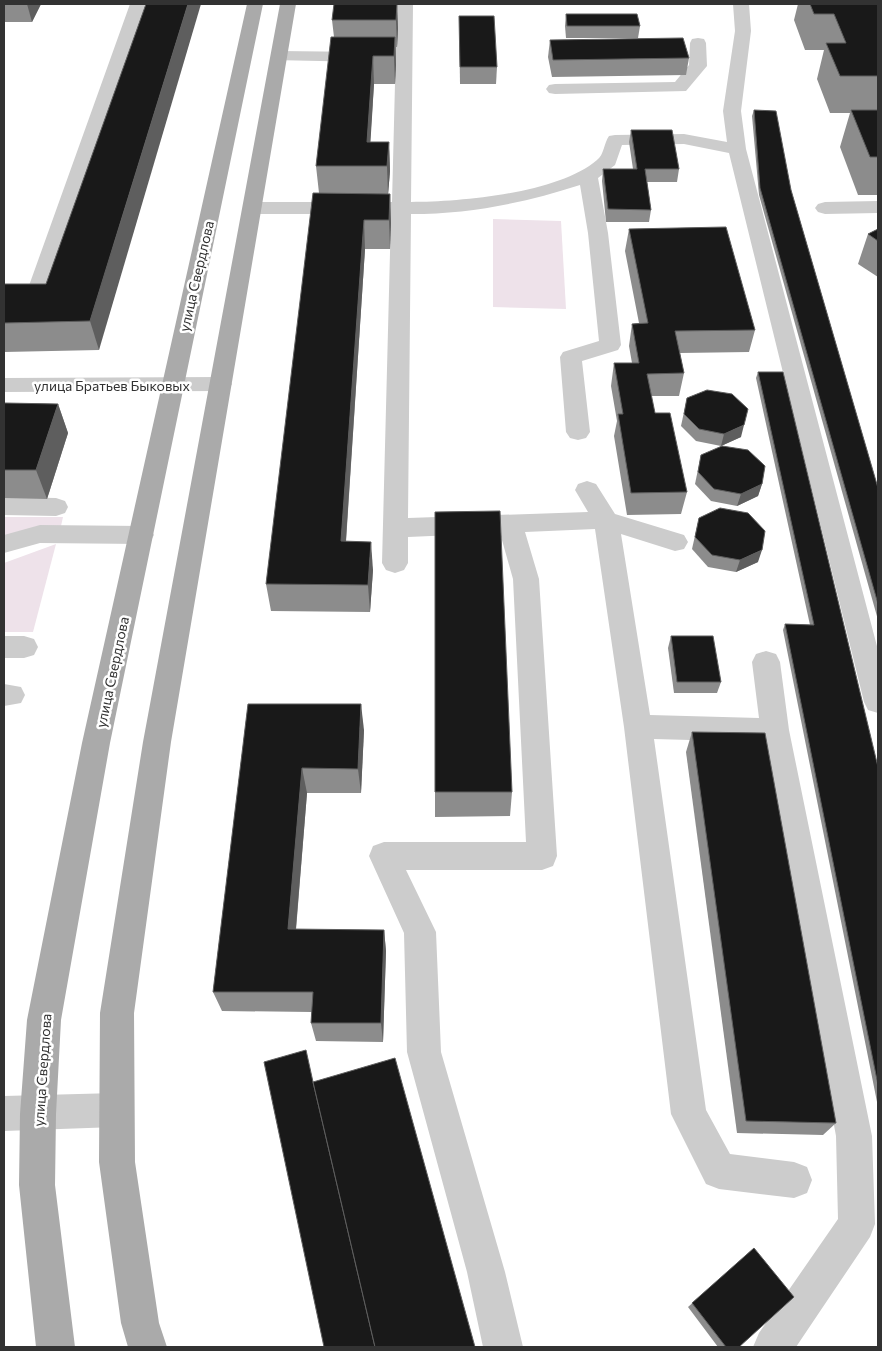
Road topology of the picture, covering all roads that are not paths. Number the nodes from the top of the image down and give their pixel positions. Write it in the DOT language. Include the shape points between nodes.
graph roads {
  1 [pos="138,4"];
  2 [pos="255,4"];
  3 [pos="288,4"];
  4 [pos="405,4"];
  5 [pos="741,4"];
  6 [pos="678,44"];
  7 [pos="712,44"];
  8 [pos="741,46"];
  9 [pos="279,56"];
  10 [pos="405,58"];
  11 [pos="555,89"];
  12 [pos="736,149"];
  13 [pos="588,176"];
  14 [pos="400,207"];
  15 [pos="878,207"];
  16 [pos="253,208"];
  17 [pos="825,208"];
  18 [pos="4,301"];
  19 [pos="221,384"];
  20 [pos="4,385"];
  21 [pos="172,385"];
  22 [pos="578,432"];
  23 [pos="587,490"];
  24 [pos="4,506"];
  25 [pos="56,507"];
  26 [pos="606,520"];
  27 [pos="510,525"];
  28 [pos="395,528"];
  29 [pos="141,535"];
  30 [pos="675,542"];
  31 [pos="4,544"];
  32 [pos="395,563"];
  33 [pos="766,662"];
  34 [pos="878,702"];
  35 [pos="638,727"];
  36 [pos="776,730"];
  37 [pos="116,1110"];
  38 [pos="21,1114"];
  39 [pos="794,1180"];
  40 [pos="55,1347"];
  41 [pos="147,1347"];
  42 [pos="503,1347"];
  43 [pos="773,1347"];
  1 -- 18 [label="street" via="34,301"];
  2 -- 21 [label="main road, улица Свердлова"];
  3 -- 9 [label="main road"];
  4 -- 10 [label="street"];
  5 -- 8 [label="street"];
  6 -- 7 [label="street"];
  7 -- 8 [label="street"];
  7 -- 11 [label="street" via="680,87"];
  8 -- 12 [label="street" via="732,112"];
  9 -- 10 [label="street"];
  9 -- 16 [label="main road"];
  10 -- 14 [label="street"];
  12 -- 13 [label="street" via="684,139 615,140 608,161"];
  12 -- 34 [label="street"];
  13 -- 14 [label="street" via="526,196 439,208"];
  13 -- 22 [label="street" via="598,232 610,345 571,357"];
  14 -- 16 [label="street"];
  14 -- 28 [label="street"];
  15 -- 17 [label="street"];
  16 -- 19 [label="main road"];
  19 -- 21 [label="street, улица Братьев Быковых"];
  19 -- 37 [label="main road" via="159,732 128,933 117,1013"];
  20 -- 21 [label="street, улица Братьев Быковых"];
  21 -- 29 [label="main road, улица Свердлова"];
  23 -- 26 [label="street"];
  24 -- 25 [label="street"];
  26 -- 27 [label="street"];
  26 -- 30 [label="street"];
  26 -- 35 [label="street"];
  27 -- 28 [label="street"];
  27 -- 42 [label="street" via="526,579 542,856 384,856 420,932 424,1052 486,1272"];
  28 -- 32 [label="street"];
  29 -- 31 [label="street" via="40,534"];
  29 -- 38 [label="main road, улица Свердлова" via="44,1020"];
  33 -- 36 [label="street"];
  35 -- 36 [label="street"];
  35 -- 39 [label="street" via="689,1114 719,1171"];
  36 -- 43 [label="street" via="854,1136 857,1224"];
  37 -- 38 [label="street"];
  37 -- 41 [label="main road" via="117,1162 140,1324"];
  38 -- 40 [label="main road, улица Свердлова" via="38,1185"];
}
